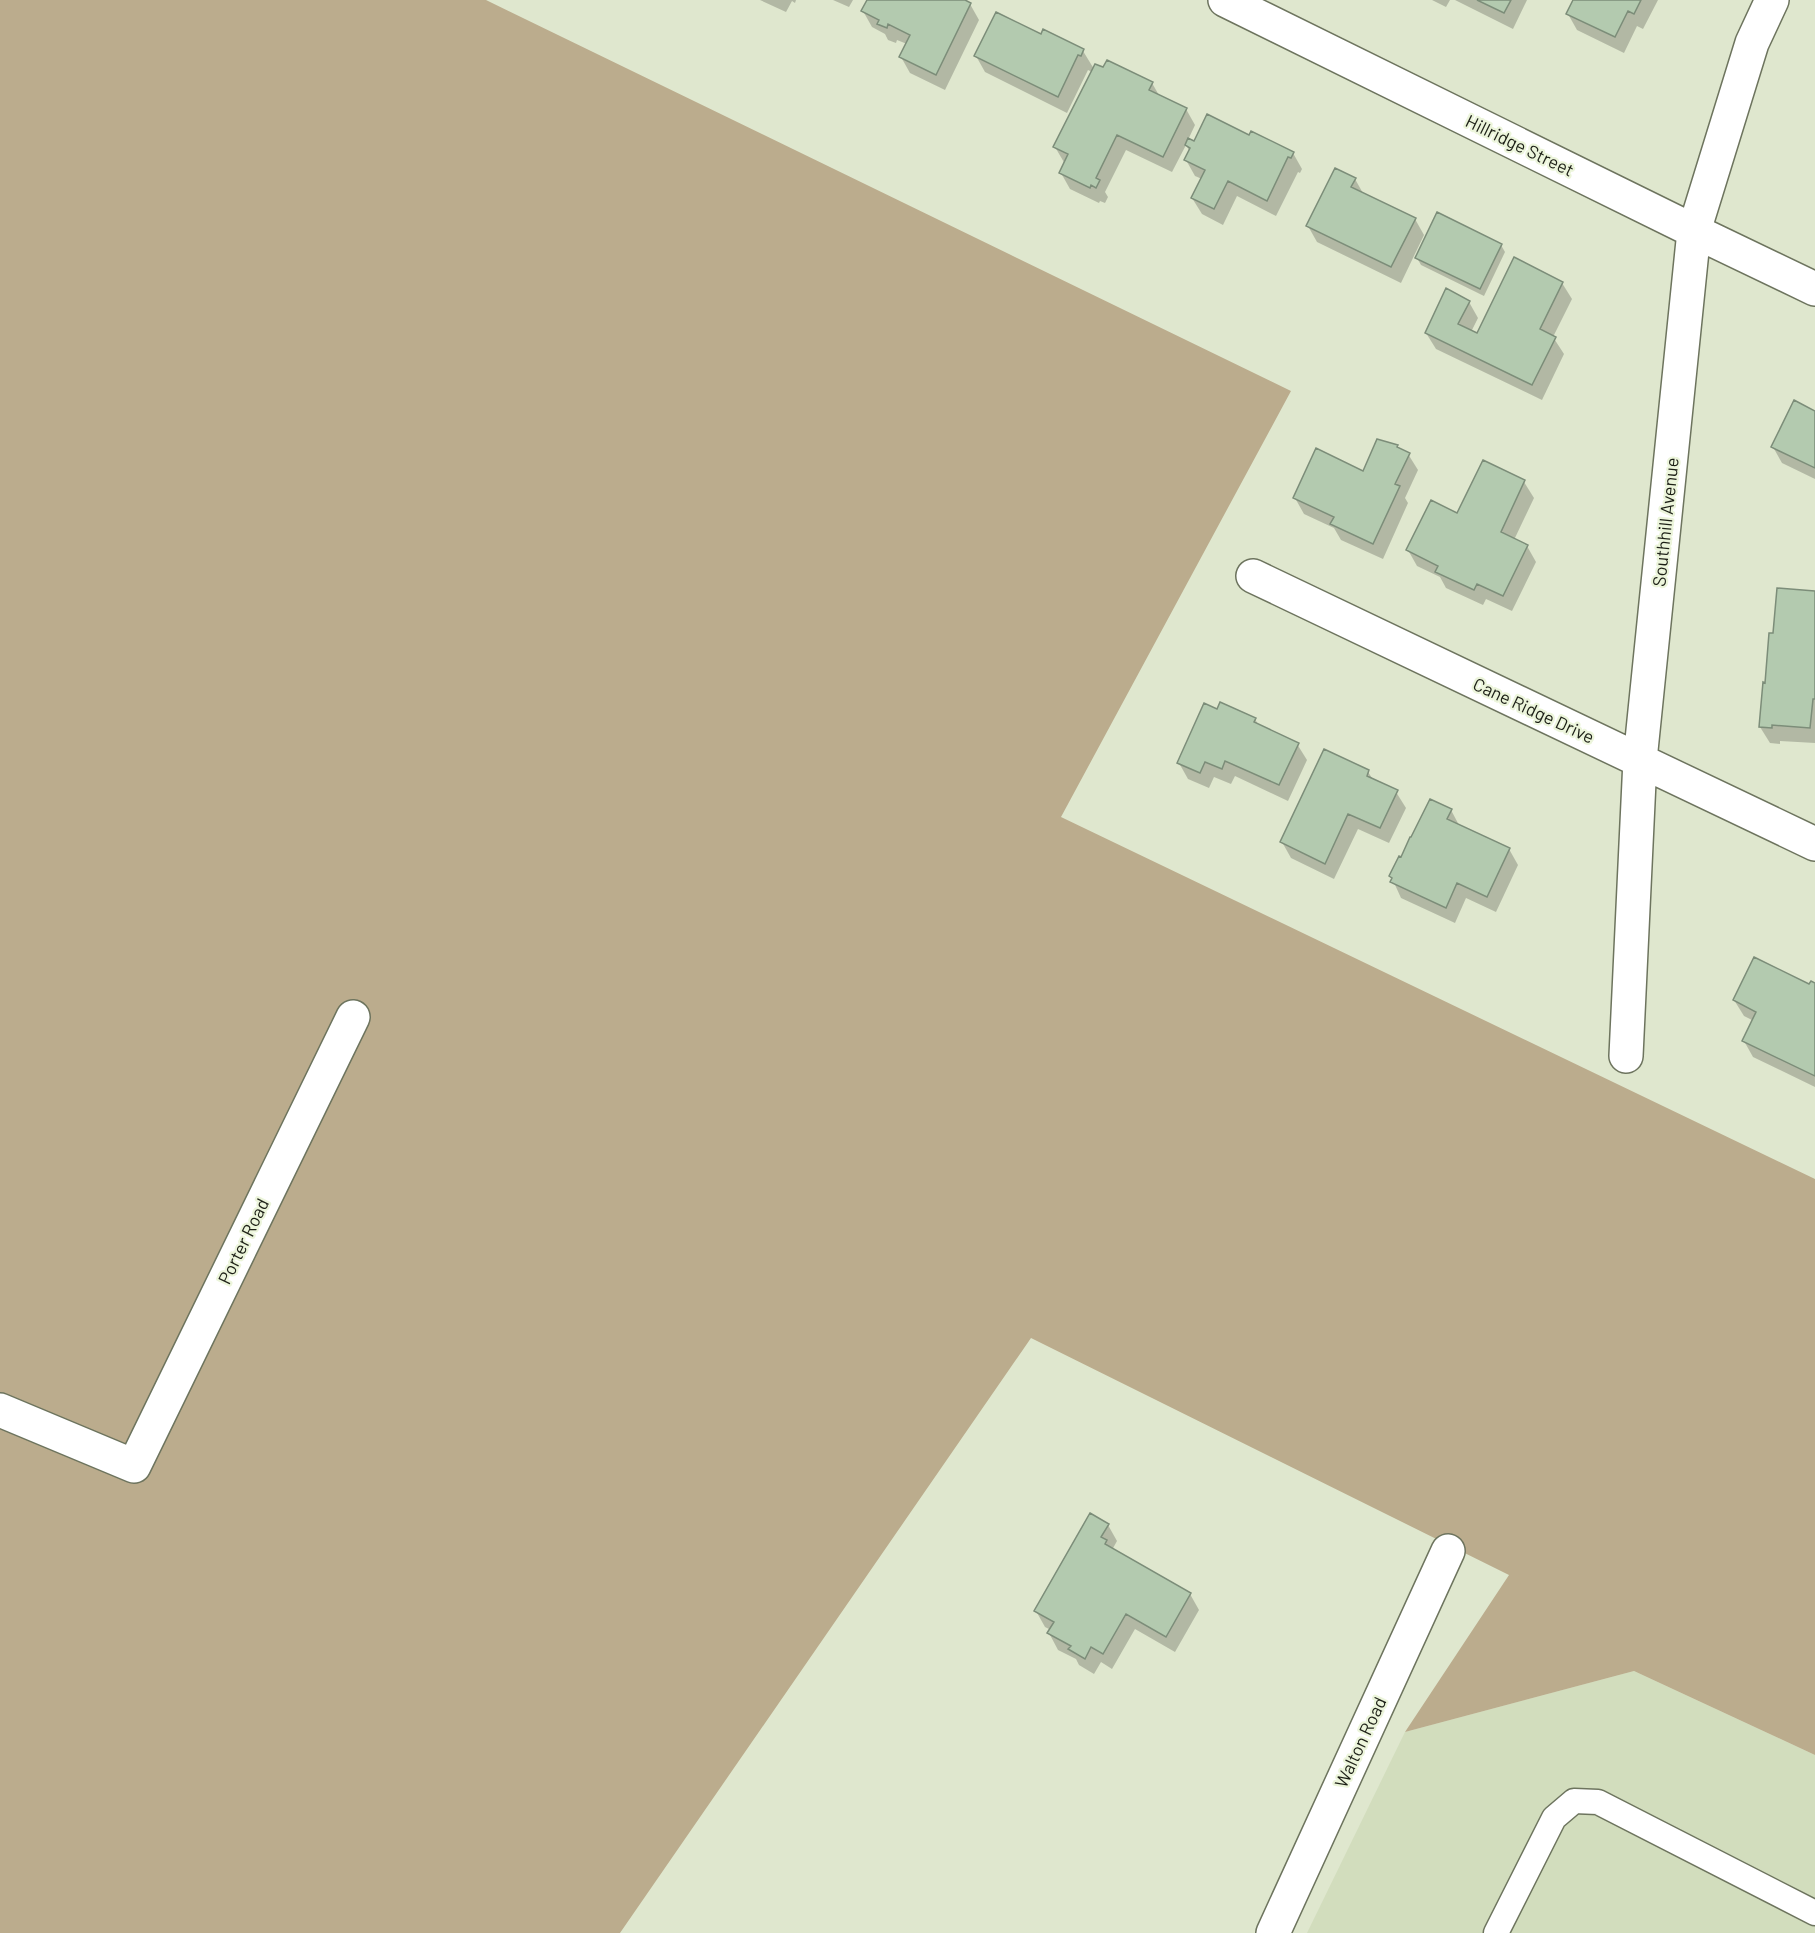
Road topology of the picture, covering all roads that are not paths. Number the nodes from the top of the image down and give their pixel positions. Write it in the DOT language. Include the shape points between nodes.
graph roads {
  1 [pos="1225,0"];
  2 [pos="1772,0"];
  3 [pos="1694,231"];
  4 [pos="1815,289"];
  5 [pos="1253,576"];
  6 [pos="1640,760"];
  7 [pos="1815,844"];
  8 [pos="353,1017"];
  9 [pos="1626,1056"];
  10 [pos="0,1410"];
  11 [pos="1448,1551"];
  12 [pos="1815,1914"];
  13 [pos="1273,1933"];
  14 [pos="1496,1933"];
  1 -- 3 [label="street, Hillridge Street"];
  2 -- 3 [label="street, Southhill Avenue" via="1752,43"];
  3 -- 4 [label="street, Hillridge Street"];
  3 -- 6 [label="street, Southhill Avenue"];
  5 -- 6 [label="street, Cane Ridge Drive"];
  6 -- 7 [label="street, Cane Ridge Drive"];
  6 -- 9 [label="street, Southhill Avenue"];
  8 -- 10 [label="street, Porter Road" via="134,1466"];
  11 -- 13 [label="street, Walton Road"];
  12 -- 14 [label="lane" via="1598,1802 1574,1801 1554,1818"];
}
